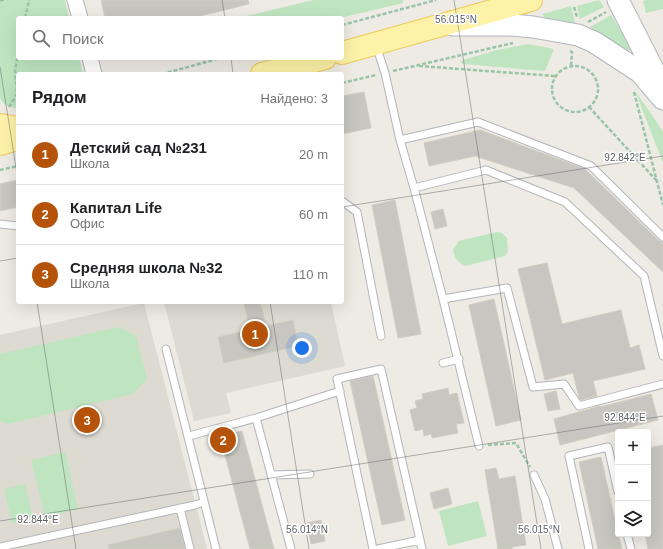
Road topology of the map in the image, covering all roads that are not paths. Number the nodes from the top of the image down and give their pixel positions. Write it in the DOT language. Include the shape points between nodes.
graph roads {
  1 [pos="75,0"];
  2 [pos="531,0"];
  3 [pos="614,5"];
  4 [pos="79,16"];
  5 [pos="440,25"];
  6 [pos="375,43"];
  7 [pos="344,52"];
  8 [pos="90,60"];
  9 [pos="317,60"];
  10 [pos="94,72"];
  11 [pos="270,72"];
  12 [pos="663,90"];
  13 [pos="663,99"];
  14 [pos="4,116"];
  15 [pos="16,126"];
  16 [pos="16,140"];
  17 [pos="400,140"];
  18 [pos="0,144"];
  19 [pos="414,188"];
  20 [pos="344,202"];
  21 [pos="0,224"];
  22 [pos="16,226"];
  23 [pos="663,237"];
  24 [pos="443,299"];
  25 [pos="381,336"];
  26 [pos="166,349"];
  27 [pos="663,356"];
  28 [pos="459,359"];
  29 [pos="443,362"];
  30 [pos="663,384"];
  31 [pos="340,391"];
  32 [pos="256,418"];
  33 [pos="189,436"];
  34 [pos="479,446"];
  35 [pos="310,474"];
  36 [pos="272,475"];
  37 [pos="534,475"];
  38 [pos="615,479"];
  39 [pos="204,502"];
  40 [pos="180,508"];
  41 [pos="628,537"];
  42 [pos="420,540"];
  43 [pos="0,547"];
  44 [pos="190,549"];
  45 [pos="216,549"];
  46 [pos="291,549"];
  47 [pos="374,549"];
  48 [pos="378,549"];
  49 [pos="422,549"];
  50 [pos="558,549"];
  51 [pos="589,549"];
  52 [pos="631,549"];
  1 -- 4 [label="street"];
  2 -- 5 [label="main road"];
  3 -- 12 [label="main road"];
  5 -- 6 [label="main road"];
  5 -- 13 [label="main road" via="512,25 578,35 594,42 640,72"];
  6 -- 7 [label="main road"];
  6 -- 17 [label="lane" via="385,73"];
  8 -- 10 [label="street"];
  9 -- 11 [label="main road"];
  14 -- 15 [label="main road"];
  16 -- 18 [label="main road"];
  17 -- 19 [label="lane"];
  17 -- 23 [label="lane" via="478,122 591,166"];
  19 -- 24 [label="lane"];
  19 -- 27 [label="lane" via="486,170 565,202 644,276"];
  20 -- 25 [label="lane" via="356,212"];
  21 -- 22 [label="lane"];
  24 -- 28 [label="lane"];
  24 -- 30 [label="lane" via="507,288 532,387 564,384 579,406"];
  26 -- 33 [label="lane"];
  28 -- 29 [label="lane"];
  28 -- 34 [label="lane"];
  31 -- 32 [label="lane"];
  31 -- 42 [label="lane" via="337,379 381,369"];
  31 -- 47 [label="lane"];
  32 -- 33 [label="lane"];
  32 -- 36 [label="lane"];
  33 -- 39 [label="lane"];
  35 -- 36 [label="lane"];
  36 -- 46 [label="lane"];
  37 -- 50 [label="lane" via="545,498"];
  38 -- 51 [label="lane" via="608,448 569,456"];
  39 -- 40 [label="lane"];
  39 -- 45 [label="lane"];
  40 -- 43 [label="lane"];
  40 -- 44 [label="lane"];
  41 -- 52 [label="lane"];
  42 -- 48 [label="lane"];
  42 -- 49 [label="lane"];
}
